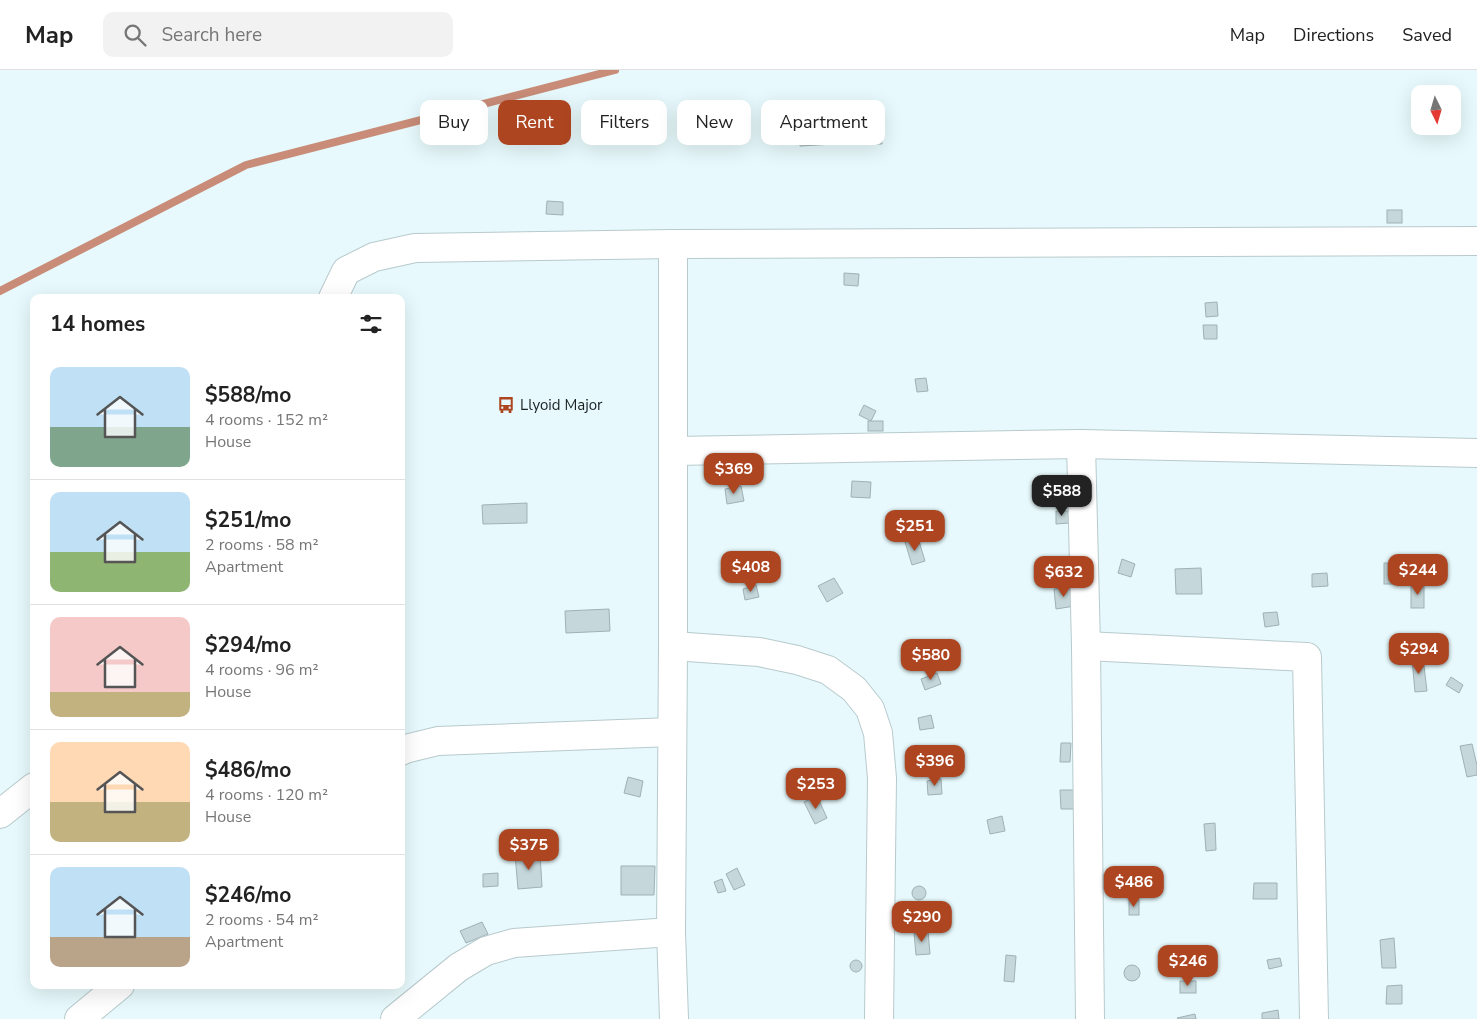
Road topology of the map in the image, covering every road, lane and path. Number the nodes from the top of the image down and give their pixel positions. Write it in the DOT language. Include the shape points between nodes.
graph roads {
  1 [pos="1477,241"];
  2 [pos="673,244"];
  3 [pos="335,294"];
  4 [pos="1081,444"];
  5 [pos="673,451"];
  6 [pos="1477,454"];
  7 [pos="673,646"];
  8 [pos="1086,646"];
  9 [pos="672,732"];
  10 [pos="405,749"];
  11 [pos="30,790"];
  12 [pos="0,814"];
  13 [pos="671,932"];
  14 [pos="115,989"];
  15 [pos="79,1019"];
  16 [pos="395,1019"];
  17 [pos="674,1019"];
  18 [pos="879,1019"];
  19 [pos="1090,1019"];
  20 [pos="1314,1019"];
  1 -- 2 [label="street"];
  2 -- 3 [label="street" via="414,248 374,257 346,272"];
  2 -- 5 [label="street"];
  4 -- 5 [label="street"];
  4 -- 6 [label="street"];
  4 -- 8 [label="street"];
  5 -- 7 [label="street"];
  7 -- 9 [label="street"];
  7 -- 18 [label="street" via="759,652 797,660 828,670 854,688 870,709 878,733 882,778"];
  8 -- 19 [label="street"];
  8 -- 20 [label="street" via="1307,657"];
  9 -- 10 [label="street" via="438,741"];
  9 -- 13 [label="street"];
  11 -- 12 [label="street"];
  13 -- 16 [label="street" via="514,943 486,951 458,967"];
  13 -- 17 [label="street"];
  14 -- 15 [label="street"];
}
